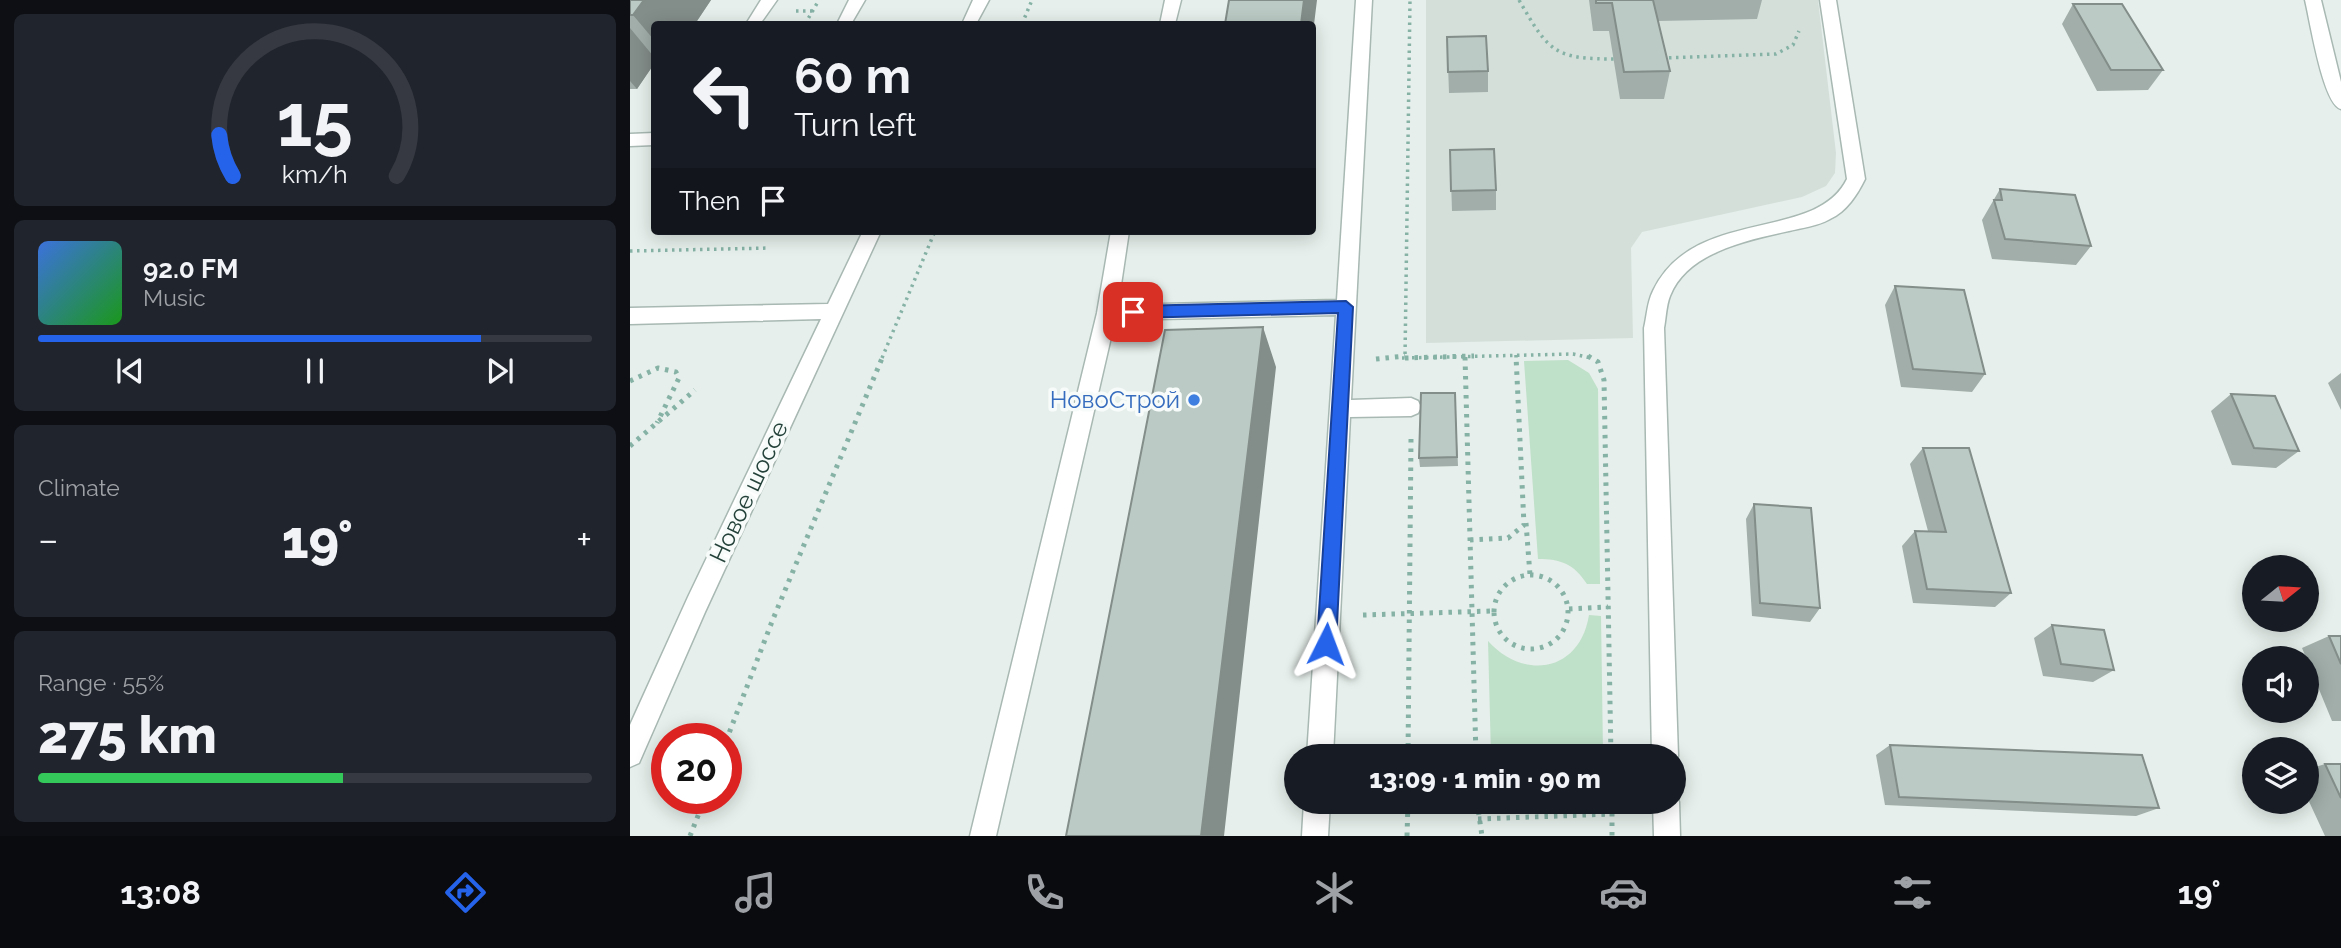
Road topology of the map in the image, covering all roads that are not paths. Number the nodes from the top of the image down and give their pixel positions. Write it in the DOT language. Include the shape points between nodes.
graph roads {
  1 [pos="769,0"];
  2 [pos="858,0"];
  3 [pos="981,0"];
  4 [pos="1174,0"];
  5 [pos="1364,0"];
  6 [pos="1828,0"];
  7 [pos="2313,0"];
  8 [pos="755,21"];
  9 [pos="846,21"];
  10 [pos="971,21"];
  11 [pos="1169,21"];
  12 [pos="2341,104"];
  13 [pos="651,139"];
  14 [pos="630,140"];
  15 [pos="870,235"];
  16 [pos="1119,235"];
  17 [pos="1346,307"];
  18 [pos="835,311"];
  19 [pos="1107,313"];
  20 [pos="630,316"];
  21 [pos="1411,407"];
  22 [pos="1340,409"];
  23 [pos="1321,744"];
  24 [pos="1665,744"];
  25 [pos="630,754"];
  26 [pos="1316,814"];
  27 [pos="1666,814"];
  28 [pos="983,836"];
  29 [pos="1315,836"];
  30 [pos="1667,836"];
  1 -- 8 [label="street"];
  2 -- 9 [label="street"];
  3 -- 10 [label="street"];
  4 -- 11 [label="street"];
  5 -- 17 [label="street"];
  6 -- 24 [label="street" via="1856,179 1849,194 1822,216 1703,250 1672,275 1661,293 1654,328"];
  7 -- 12 [label="street"];
  13 -- 14 [label="street"];
  15 -- 18 [label="street, Новое шоссе"];
  16 -- 19 [label="street"];
  17 -- 19 [label="street"];
  17 -- 22 [label="street"];
  18 -- 20 [label="street"];
  18 -- 25 [label="street, Новое шоссе"];
  19 -- 28 [label="street"];
  21 -- 22 [label="street"];
  22 -- 23 [label="street"];
  26 -- 29 [label="street"];
  27 -- 30 [label="street"];
}
